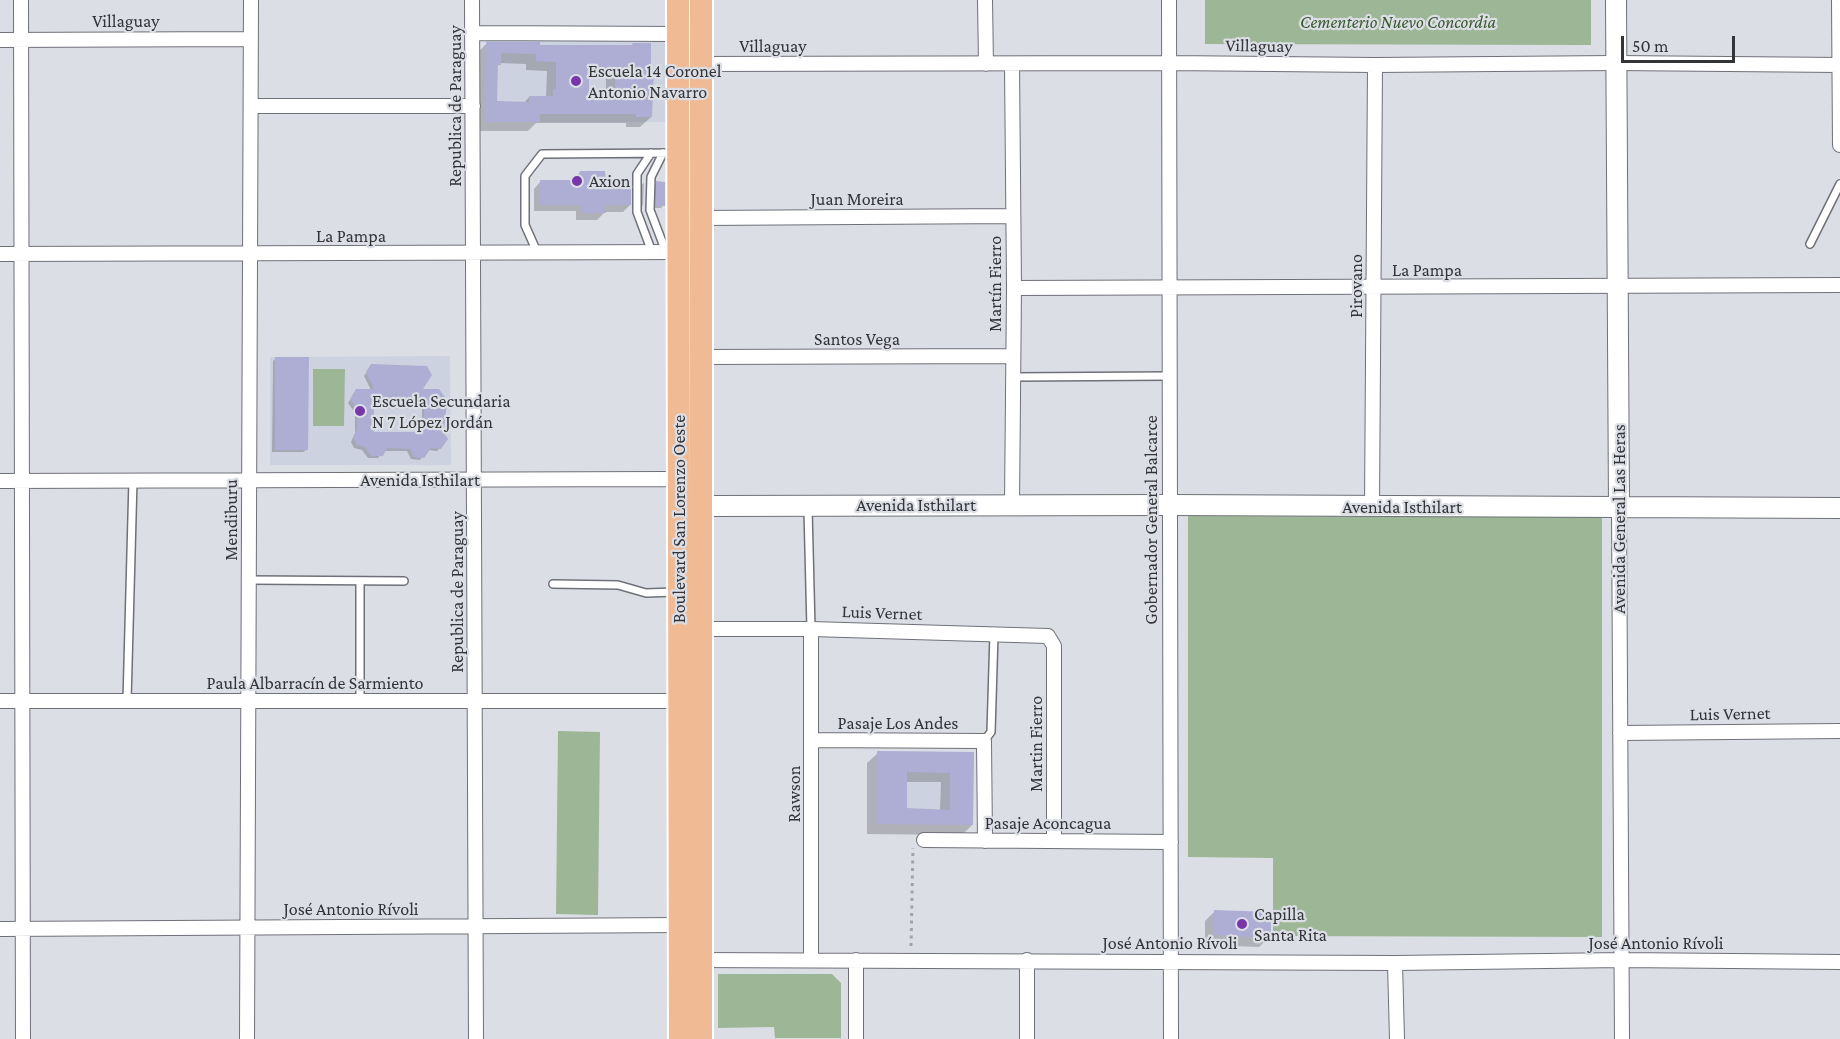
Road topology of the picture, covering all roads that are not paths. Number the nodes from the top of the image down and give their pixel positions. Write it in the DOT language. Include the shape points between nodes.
graph roads {
  1 [pos="21,0"];
  2 [pos="251,0"];
  3 [pos="472,0"];
  4 [pos="678,0"];
  5 [pos="701,0"];
  6 [pos="985,0"];
  7 [pos="1169,0"];
  8 [pos="1616,0"];
  9 [pos="1839,0"];
  10 [pos="473,33"];
  11 [pos="678,34"];
  12 [pos="252,39"];
  13 [pos="0,40"];
  14 [pos="21,40"];
  15 [pos="1169,63"];
  16 [pos="1616,63"];
  17 [pos="678,64"];
  18 [pos="701,64"];
  19 [pos="986,64"];
  20 [pos="1012,64"];
  21 [pos="1375,65"];
  22 [pos="1839,65"];
  23 [pos="251,106"];
  24 [pos="473,106"];
  25 [pos="1840,145"];
  26 [pos="651,153"];
  27 [pos="671,153"];
  28 [pos="1840,184"];
  29 [pos="1013,216"];
  30 [pos="701,218"];
  31 [pos="1810,244"];
  32 [pos="665,252"];
  33 [pos="701,252"];
  34 [pos="537,253"];
  35 [pos="0,254"];
  36 [pos="22,254"];
  37 [pos="252,254"];
  38 [pos="474,254"];
  39 [pos="1840,285"];
  40 [pos="1619,286"];
  41 [pos="1014,288"];
  42 [pos="1374,288"];
  43 [pos="1168,289"];
  44 [pos="1013,356"];
  45 [pos="701,357"];
  46 [pos="1169,376"];
  47 [pos="1013,377"];
  48 [pos="133,480"];
  49 [pos="249,480"];
  50 [pos="475,480"];
  51 [pos="0,481"];
  52 [pos="23,481"];
  53 [pos="679,483"];
  54 [pos="702,501"];
  55 [pos="1012,504"];
  56 [pos="807,505"];
  57 [pos="1170,505"];
  58 [pos="1372,507"];
  59 [pos="1619,508"];
  60 [pos="1840,508"];
  61 [pos="249,580"];
  62 [pos="360,581"];
  63 [pos="404,581"];
  64 [pos="553,584"];
  65 [pos="681,592"];
  66 [pos="702,629"];
  67 [pos="811,629"];
  68 [pos="994,634"];
  69 [pos="1054,646"];
  70 [pos="249,700"];
  71 [pos="0,701"];
  72 [pos="21,701"];
  73 [pos="127,701"];
  74 [pos="360,701"];
  75 [pos="476,701"];
  76 [pos="691,701"];
  77 [pos="1840,731"];
  78 [pos="1620,733"];
  79 [pos="812,740"];
  80 [pos="984,741"];
  81 [pos="924,840"];
  82 [pos="985,841"];
  83 [pos="1054,842"];
  84 [pos="1171,842"];
  85 [pos="690,925"];
  86 [pos="247,927"];
  87 [pos="476,927"];
  88 [pos="0,929"];
  89 [pos="22,929"];
  90 [pos="691,960"];
  91 [pos="811,960"];
  92 [pos="856,960"];
  93 [pos="1027,960"];
  94 [pos="1171,960"];
  95 [pos="1622,960"];
  96 [pos="1840,962"];
  97 [pos="1395,963"];
  98 [pos="23,1039"];
  99 [pos="246,1039"];
  100 [pos="476,1039"];
  101 [pos="681,1039"];
  102 [pos="701,1039"];
  103 [pos="856,1039"];
  104 [pos="1027,1039"];
  105 [pos="1171,1039"];
  106 [pos="1397,1039"];
  107 [pos="1622,1039"];
  1 -- 14 [label="street"];
  2 -- 12 [label="street, Mendiburu"];
  3 -- 10 [label="street, Republica de Paraguay"];
  4 -- 11 [label="main road, Boulevard San Lorenzo Oeste"];
  5 -- 18 [label="main road, Boulevard San Lorenzo Oeste"];
  6 -- 19 [label="street"];
  7 -- 15 [label="street, Gobernador General Balcarce"];
  8 -- 16 [label="street, Avenida General Las Heras"];
  9 -- 22 [label="street"];
  10 -- 11 [label="street"];
  10 -- 24 [label="street, Republica de Paraguay"];
  11 -- 17 [label="main road, Boulevard San Lorenzo Oeste"];
  12 -- 14 [label="street, Villaguay"];
  12 -- 23 [label="street, Mendiburu"];
  13 -- 14 [label="street, Villaguay"];
  14 -- 36 [label="street"];
  15 -- 20 [label="street, Villaguay"];
  15 -- 21 [label="street, Villaguay"];
  15 -- 43 [label="street, Gobernador General Balcarce"];
  16 -- 21 [label="street, Villaguay"];
  16 -- 22 [label="street, Villaguay"];
  16 -- 40 [label="street, Avenida General Las Heras"];
  17 -- 18 [label="street, Villaguay"];
  17 -- 27 [label="main road, Boulevard San Lorenzo Oeste"];
  18 -- 19 [label="street, Villaguay"];
  18 -- 30 [label="main road, Boulevard San Lorenzo Oeste"];
  19 -- 20 [label="street, Villaguay"];
  20 -- 29 [label="street, Martín Fierro"];
  21 -- 42 [label="street, Pirovano"];
  22 -- 25 [label="street"];
  23 -- 24 [label="street"];
  23 -- 37 [label="street, Mendiburu"];
  24 -- 38 [label="street, Republica de Paraguay"];
  26 -- 27 [label="lane"];
  26 -- 32 [label="lane" via="637,174 637,212"];
  26 -- 34 [label="lane" via="542,154 525,176 525,225"];
  27 -- 32 [label="main road, Boulevard San Lorenzo Oeste"];
  28 -- 31 [label="lane"];
  29 -- 30 [label="street, Juan Moreira"];
  29 -- 41 [label="street, Martín Fierro"];
  30 -- 33 [label="main road, Boulevard San Lorenzo Oeste"];
  32 -- 33 [label="street, La Pampa"];
  32 -- 34 [label="street, La Pampa"];
  32 -- 53 [label="main road, Boulevard San Lorenzo Oeste"];
  33 -- 45 [label="main road, Boulevard San Lorenzo Oeste"];
  34 -- 38 [label="street, La Pampa"];
  35 -- 36 [label="street, La Pampa"];
  36 -- 37 [label="street, La Pampa"];
  36 -- 52 [label="street"];
  37 -- 38 [label="street, La Pampa"];
  37 -- 49 [label="street, Mendiburu"];
  38 -- 50 [label="street, Republica de Paraguay"];
  39 -- 40 [label="street, La Pampa"];
  40 -- 42 [label="street, La Pampa"];
  40 -- 59 [label="street, Avenida General Las Heras"];
  41 -- 43 [label="street, La Pampa"];
  41 -- 44 [label="street, Martín Fierro"];
  42 -- 43 [label="street, La Pampa"];
  42 -- 58 [label="street, Pirovano"];
  43 -- 46 [label="street, Gobernador General Balcarce"];
  44 -- 45 [label="street, Santos Vega"];
  44 -- 47 [label="street, Martín Fierro"];
  45 -- 54 [label="main road, Boulevard San Lorenzo Oeste"];
  46 -- 47 [label="lane"];
  46 -- 57 [label="street, Gobernador General Balcarce"];
  47 -- 55 [label="street, Martín Fierro"];
  48 -- 49 [label="street, Avenida Isthilart"];
  48 -- 52 [label="street, Avenida Isthilart"];
  48 -- 73 [label="lane"];
  49 -- 50 [label="street, Avenida Isthilart"];
  49 -- 61 [label="street, Mendiburu"];
  50 -- 53 [label="street, Avenida Isthilart" via="667,479"];
  50 -- 75 [label="street, Republica de Paraguay"];
  51 -- 52 [label="street, Avenida Isthilart"];
  52 -- 72 [label="street"];
  53 -- 54 [label="street, Avenida Isthilart"];
  53 -- 65 [label="main road, Boulevard San Lorenzo Oeste"];
  54 -- 56 [label="street, Avenida Isthilart" via="711,506"];
  54 -- 66 [label="main road, Boulevard San Lorenzo Oeste"];
  55 -- 56 [label="street, Avenida Isthilart"];
  55 -- 57 [label="street, Avenida Isthilart"];
  56 -- 67 [label="lane"];
  57 -- 58 [label="street, Avenida Isthilart"];
  57 -- 84 [label="street, Gobernador General Balcarce"];
  58 -- 59 [label="street, Avenida Isthilart"];
  59 -- 60 [label="street, Avenida Isthilart"];
  59 -- 78 [label="street, Avenida General Las Heras"];
  61 -- 62 [label="lane"];
  61 -- 70 [label="street, Mendiburu"];
  62 -- 63 [label="lane"];
  62 -- 74 [label="lane"];
  64 -- 65 [label="lane" via="618,585 646,592"];
  65 -- 76 [label="main road, Boulevard San Lorenzo Oeste"];
  66 -- 67 [label="street, Luis Vernet"];
  66 -- 76 [label="main road, Boulevard San Lorenzo Oeste"];
  67 -- 68 [label="street, Luis Vernet"];
  67 -- 79 [label="street, Rawson"];
  68 -- 69 [label="street, Luis Vernet" via="1045,636 1051,638"];
  68 -- 80 [label="lane" via="991,732"];
  69 -- 83 [label="street, Martin Fierro"];
  70 -- 73 [label="street, Paula Albarracín de Sarmiento"];
  70 -- 74 [label="street, Paula Albarracín de Sarmiento"];
  70 -- 86 [label="street, Mendiburu"];
  71 -- 72 [label="street, Paula Albarracín de Sarmiento"];
  72 -- 73 [label="street, Paula Albarracín de Sarmiento"];
  72 -- 89 [label="street"];
  74 -- 75 [label="street, Paula Albarracín de Sarmiento"];
  75 -- 76 [label="street, Paula Albarracín de Sarmiento"];
  75 -- 87 [label="street, Republica de Paraguay"];
  76 -- 85 [label="main road, Boulevard San Lorenzo Oeste"];
  77 -- 78 [label="street, Luis Vernet"];
  78 -- 95 [label="street, Avenida General Las Heras"];
  79 -- 80 [label="street, Pasaje Los Andes"];
  79 -- 91 [label="street, Rawson"];
  80 -- 82 [label="street"];
  81 -- 82 [label="street, Pasaje Aconcagua"];
  82 -- 83 [label="street, Pasaje Aconcagua"];
  83 -- 84 [label="street, Pasaje Aconcagua"];
  84 -- 94 [label="street, Gobernador General Balcarce"];
  85 -- 87 [label="street, José Antonio Rívoli"];
  85 -- 90 [label="main road, Boulevard San Lorenzo Oeste"];
  86 -- 87 [label="street, José Antonio Rívoli"];
  86 -- 89 [label="street, José Antonio Rívoli"];
  86 -- 99 [label="street, Mendiburu"];
  87 -- 100 [label="street, Republica de Paraguay"];
  88 -- 89 [label="street, José Antonio Rívoli"];
  89 -- 98 [label="street"];
  90 -- 91 [label="street, José Antonio Rívoli"];
  90 -- 101 [label="main road, Boulevard San Lorenzo Oeste"];
  90 -- 102 [label="main road, Boulevard San Lorenzo Oeste"];
  91 -- 92 [label="street, José Antonio Rívoli"];
  92 -- 93 [label="street, José Antonio Rívoli"];
  92 -- 103 [label="street"];
  93 -- 94 [label="street, José Antonio Rívoli"];
  93 -- 104 [label="street"];
  94 -- 97 [label="street, José Antonio Rívoli"];
  94 -- 105 [label="street, Gobernador General Balcarce"];
  95 -- 96 [label="street, José Antonio Rívoli"];
  95 -- 97 [label="street, José Antonio Rívoli"];
  95 -- 107 [label="street, Avenida General Las Heras"];
  97 -- 106 [label="street"];
}
